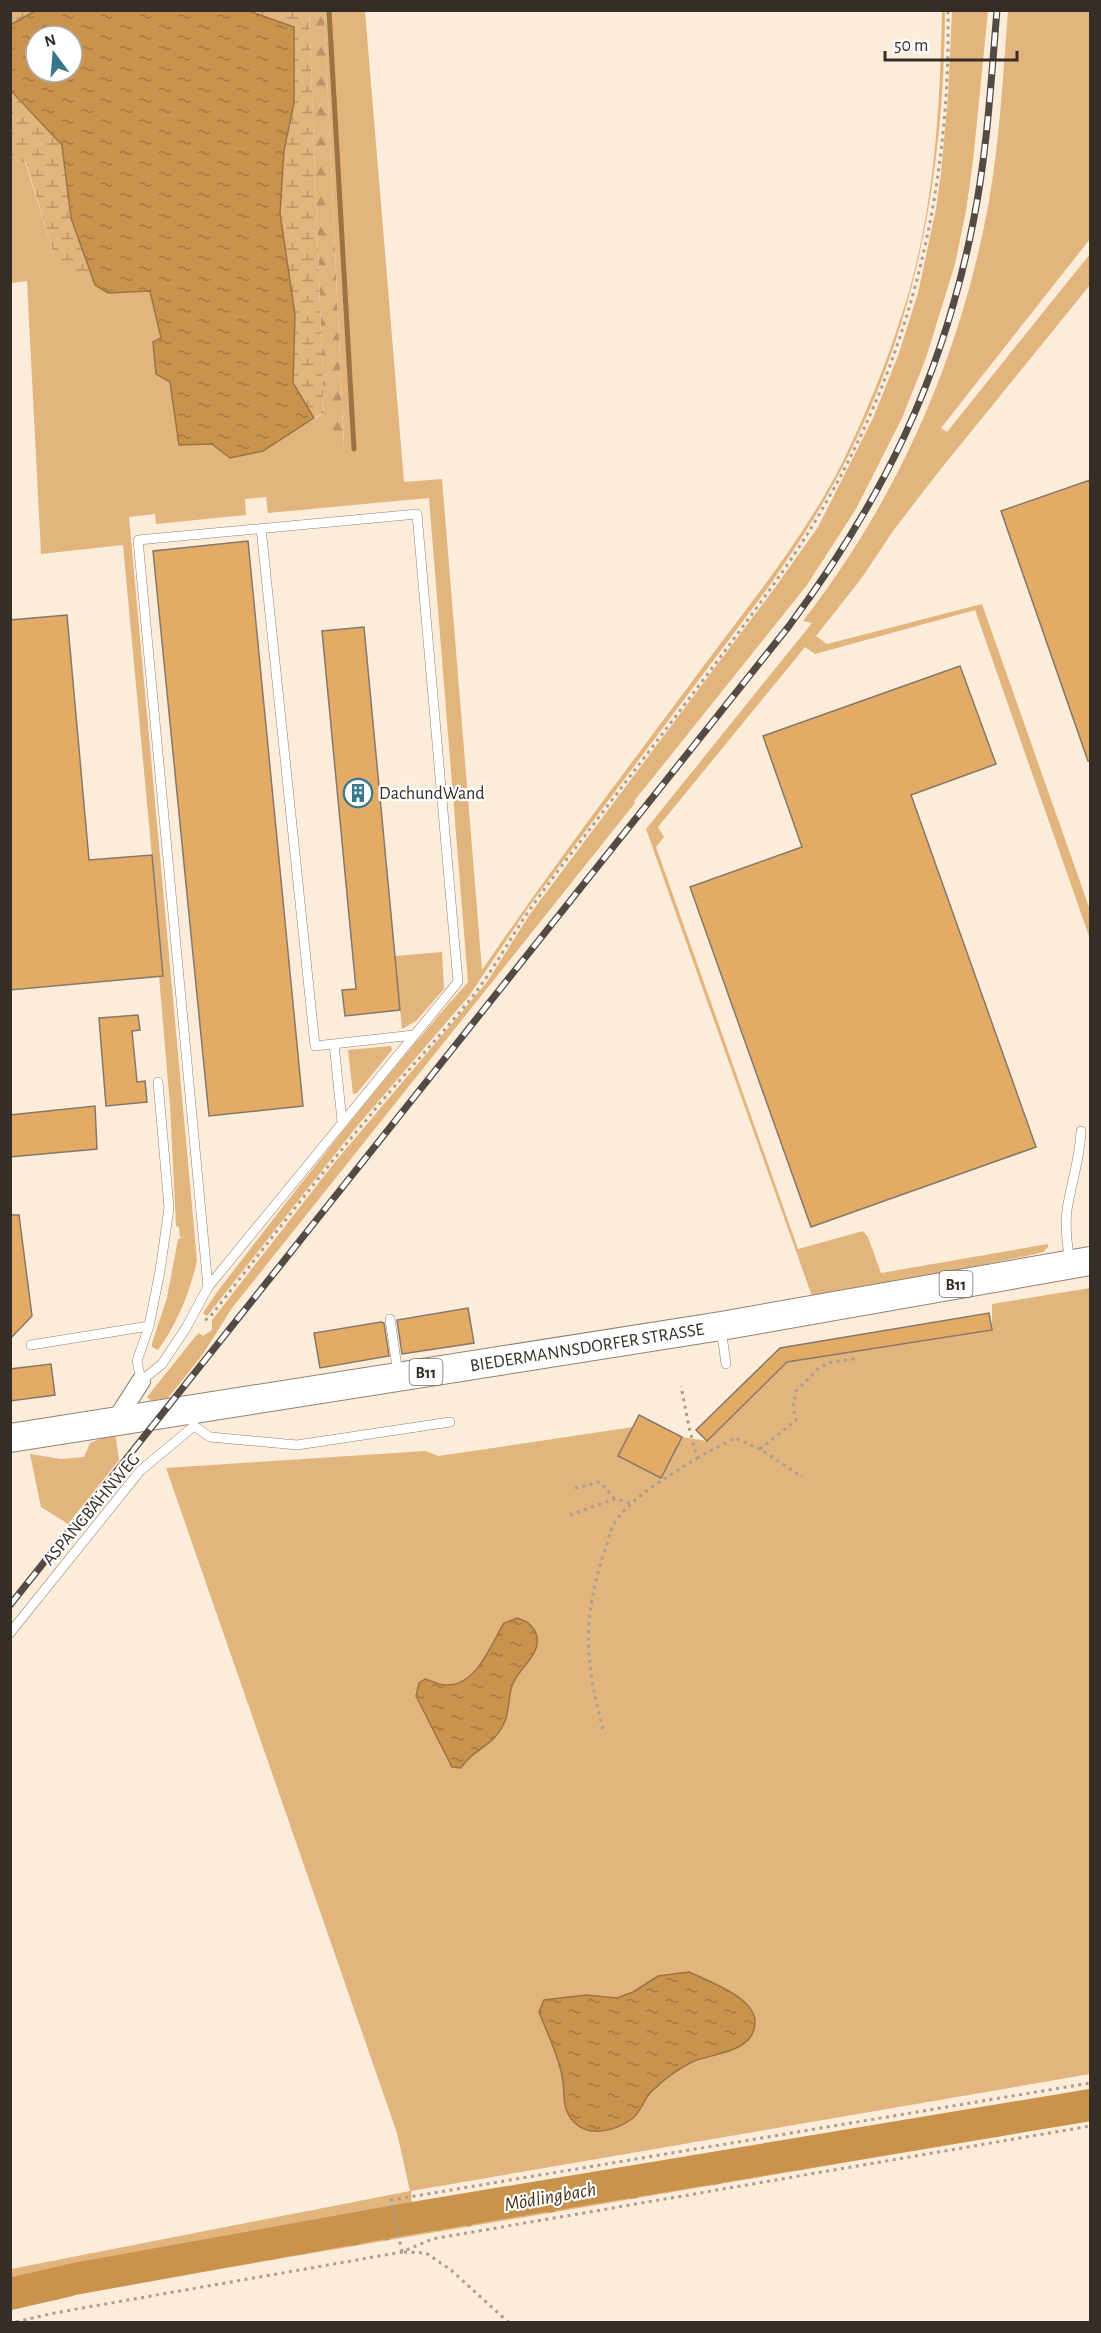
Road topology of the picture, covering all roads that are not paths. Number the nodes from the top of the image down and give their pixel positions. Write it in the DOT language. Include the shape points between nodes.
graph roads {
  1 [pos="261,528"];
  2 [pos="414,1035"];
  3 [pos="334,1044"];
  4 [pos="158,1082"];
  5 [pos="342,1121"];
  6 [pos="1080,1131"];
  7 [pos="1081,1262"];
  8 [pos="207,1287"];
  9 [pos="390,1319"];
  10 [pos="149,1326"];
  11 [pos="721,1326"];
  12 [pos="31,1345"];
  13 [pos="726,1364"];
  14 [pos="398,1377"];
  15 [pos="141,1381"];
  16 [pos="193,1418"];
  17 [pos="116,1420"];
  18 [pos="450,1422"];
  19 [pos="10,1438"];
  20 [pos="10,1633"];
  1 -- 2 [label="lane" via="417,514 458,982"];
  1 -- 3 [label="lane" via="315,1046"];
  1 -- 8 [label="lane" via="138,540"];
  2 -- 3 [label="lane"];
  2 -- 5 [label="lane"];
  3 -- 5 [label="lane"];
  4 -- 10 [label="lane" via="169,1208"];
  5 -- 8 [label="lane"];
  6 -- 7 [label="lane" via="1067,1242"];
  7 -- 11 [label="main road, BIEDERMANNSDORFER STRASSE / B11"];
  8 -- 15 [label="lane" via="162,1364"];
  9 -- 14 [label="lane"];
  10 -- 12 [label="lane"];
  10 -- 15 [label="lane" via="137,1361"];
  11 -- 13 [label="lane"];
  11 -- 14 [label="main road, BIEDERMANNSDORFER STRASSE / B11"];
  14 -- 16 [label="main road, BIEDERMANNSDORFER STRASSE / B11"];
  15 -- 17 [label="street"];
  16 -- 17 [label="main road, BIEDERMANNSDORFER STRASSE / B11"];
  16 -- 18 [label="lane" via="210,1437 297,1445"];
  16 -- 20 [label="lane, ASPANGBAHNWEG" via="140,1471"];
  17 -- 19 [label="main road, BIEDERMANNSDORFER STRASSE / B11"];
}
